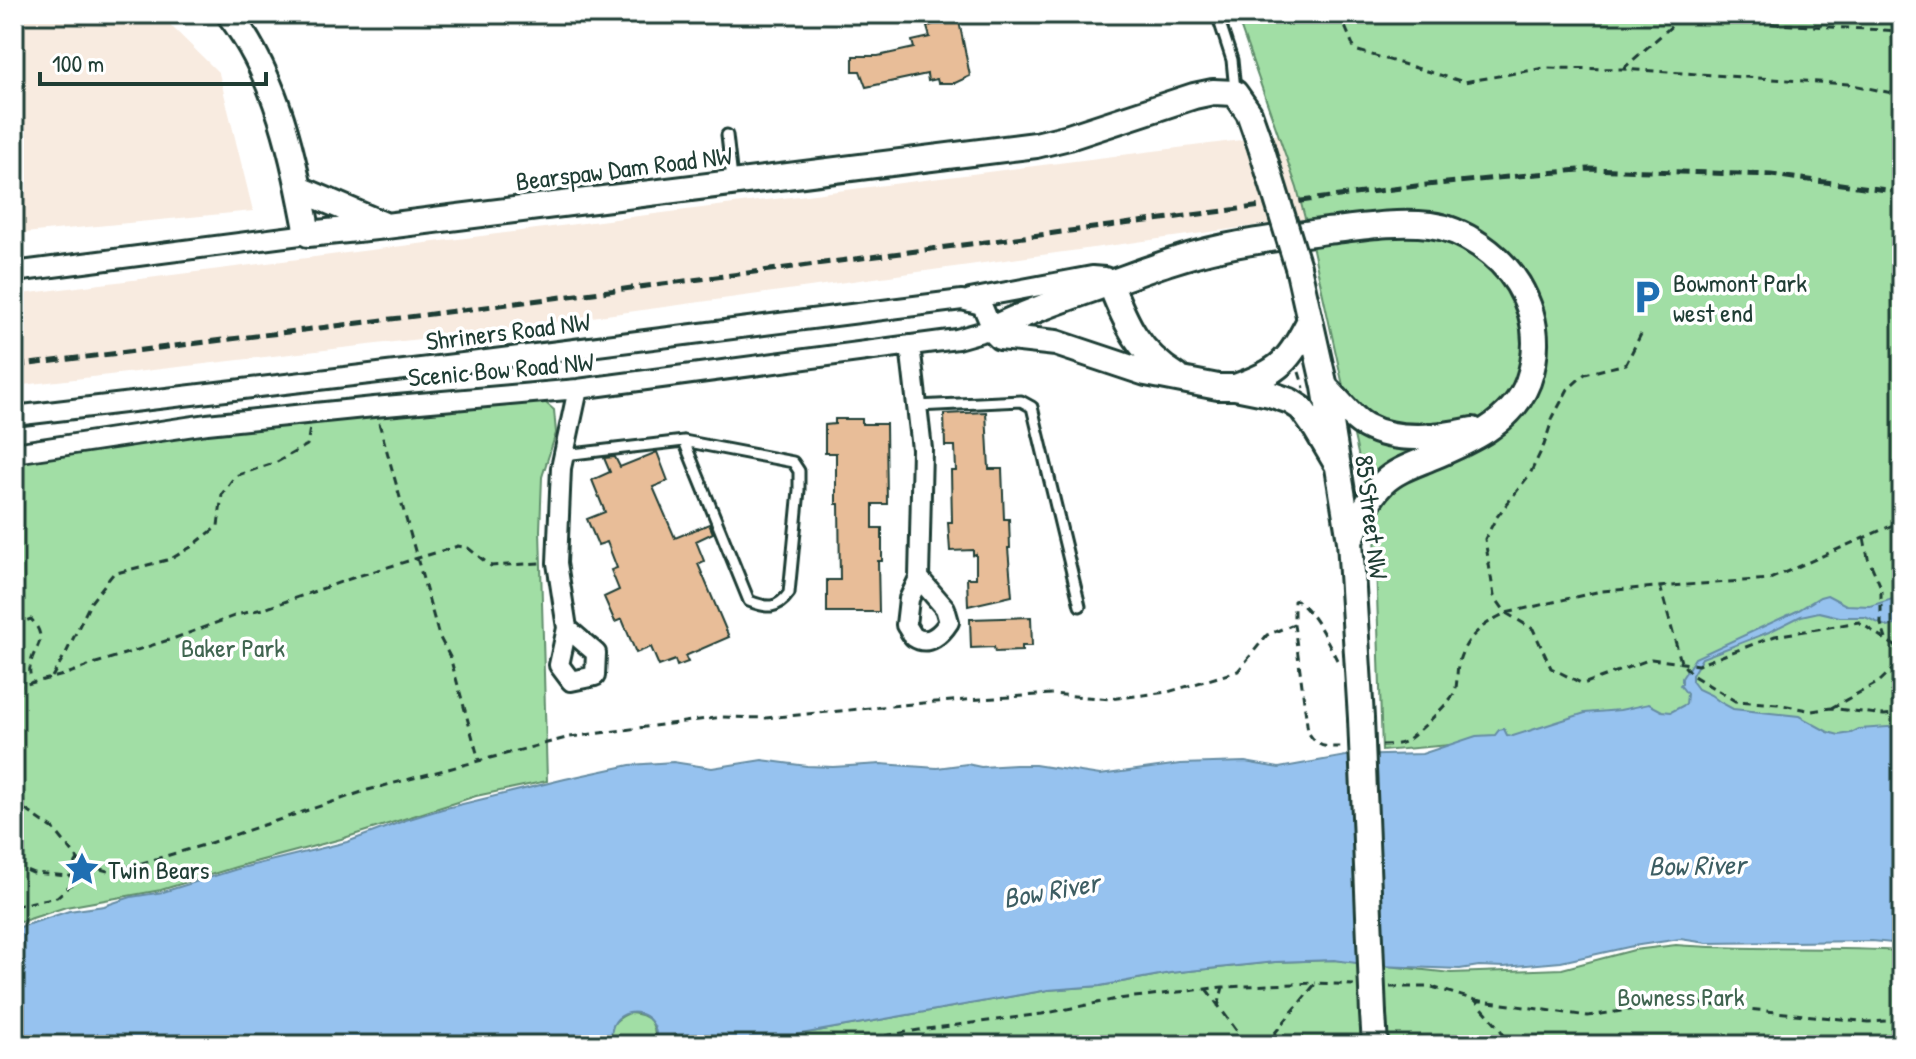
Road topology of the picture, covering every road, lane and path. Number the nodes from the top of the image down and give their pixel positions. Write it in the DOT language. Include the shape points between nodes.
graph roads {
  1 [pos="229,14"];
  2 [pos="1217,14"];
  3 [pos="1347,14"];
  4 [pos="1534,14"];
  5 [pos="1685,15"];
  6 [pos="1902,31"];
  7 [pos="1623,69"];
  8 [pos="1235,93"];
  9 [pos="1902,95"];
  10 [pos="727,135"];
  11 [pos="733,183"];
  12 [pos="300,189"];
  13 [pos="386,226"];
  14 [pos="308,234"];
  15 [pos="14,272"];
  16 [pos="1110,283"];
  17 [pos="962,300"];
  18 [pos="1310,320"];
  19 [pos="992,329"];
  20 [pos="1641,334"];
  21 [pos="910,345"];
  22 [pos="1298,367"];
  23 [pos="1185,380"];
  24 [pos="1235,387"];
  25 [pos="578,389"];
  26 [pos="1316,393"];
  27 [pos="917,406"];
  28 [pos="374,407"];
  29 [pos="312,413"];
  30 [pos="14,416"];
  31 [pos="1491,426"];
  32 [pos="684,441"];
  33 [pos="14,453"];
  34 [pos="564,455"];
  35 [pos="1338,466"];
  36 [pos="1902,521"];
  37 [pos="1864,538"];
  38 [pos="1350,541"];
  39 [pos="418,558"];
  40 [pos="557,563"];
  41 [pos="919,578"];
  42 [pos="1660,586"];
  43 [pos="1080,606"];
  44 [pos="1506,613"];
  45 [pos="1294,624"];
  46 [pos="14,625"];
  47 [pos="567,628"];
  48 [pos="1886,640"];
  49 [pos="1902,646"];
  50 [pos="1902,660"];
  51 [pos="1681,662"];
  52 [pos="1343,670"];
  53 [pos="52,677"];
  54 [pos="32,682"];
  55 [pos="14,687"];
  56 [pos="1831,708"];
  57 [pos="1902,713"];
  58 [pos="1372,746"];
  59 [pos="1347,747"];
  60 [pos="479,760"];
  61 [pos="14,802"];
  62 [pos="78,859"];
  63 [pos="14,865"];
  64 [pos="91,866"];
  65 [pos="75,875"];
  66 [pos="14,906"];
  67 [pos="1316,983"];
  68 [pos="1357,985"];
  69 [pos="1223,987"];
  70 [pos="1382,987"];
  71 [pos="1207,990"];
  72 [pos="1475,1000"];
  73 [pos="1218,1007"];
  74 [pos="1902,1020"];
  75 [pos="830,1045"];
  76 [pos="1247,1045"];
  77 [pos="1265,1045"];
  78 [pos="1375,1045"];
  79 [pos="1510,1045"];
  1 -- 12 [label="street" via="269,81"];
  2 -- 8 [label="lane, 85 Street NW" via="1232,60"];
  3 -- 7 [label="path" via="1344,24 1355,50 1464,82 1544,68"];
  4 -- 5 [label="path"];
  5 -- 6 [label="path"];
  5 -- 7 [label="path"];
  7 -- 9 [label="path" via="1848,84"];
  8 -- 11 [label="street, Bearspaw Dam Road NW" via="1194,96 1036,145"];
  8 -- 18 [label="street, 85 Street NW, bridge" via="1261,147"];
  10 -- 11 [label="lane"];
  11 -- 13 [label="street, Bearspaw Dam Road NW"];
  12 -- 13 [label="street"];
  12 -- 14 [label="street"];
  13 -- 14 [label="street, Bearspaw Dam Road NW"];
  14 -- 15 [label="street, Bearspaw Dam Road NW"];
  16 -- 17 [label="street, Shriners Road NW" via="1092,276"];
  16 -- 19 [label="street"];
  16 -- 23 [label="street" via="1140,344"];
  16 -- 31 [label="street" via="1262,239 1399,224 1452,231 1503,264 1533,319 1536,352 1527,384 1516,404"];
  17 -- 19 [label="street" via="982,305"];
  17 -- 30 [label="street, Shriners Road NW"];
  18 -- 24 [label="street" via="1280,366"];
  18 -- 26 [label="street, 85 Street NW"];
  19 -- 21 [label="street, Scenic Bow Road NW"];
  19 -- 23 [label="street" via="1000,337 1056,343 1146,373"];
  20 -- 44 [label="path" via="1626,364 1585,374 1568,389 1530,474 1485,539 1494,596"];
  21 -- 25 [label="street, Scenic Bow Road NW"];
  21 -- 27 [label="street"];
  22 -- 26 [label="path"];
  23 -- 24 [label="street"];
  24 -- 35 [label="street" via="1301,408"];
  25 -- 28 [label="street, Scenic Bow Road NW"];
  25 -- 34 [label="street"];
  26 -- 31 [label="street" via="1389,435 1434,436"];
  26 -- 35 [label="street, 85 Street NW"];
  27 -- 41 [label="street" via="922,449"];
  27 -- 43 [label="lane" via="1021,401 1032,407"];
  28 -- 29 [label="street, Scenic Bow Road NW"];
  28 -- 39 [label="path"];
  29 -- 33 [label="street, Scenic Bow Road NW"];
  29 -- 53 [label="path" via="307,445 235,476 222,494 218,526 171,559 113,574 91,602"];
  31 -- 38 [label="street" via="1383,483"];
  32 -- 32 [label="lane" via="793,462 799,471 789,593 782,603 765,608 749,601"];
  32 -- 34 [label="lane"];
  34 -- 40 [label="street"];
  35 -- 38 [label="street, 85 Street NW"];
  36 -- 37 [label="path"];
  37 -- 42 [label="path" via="1770,579"];
  37 -- 48 [label="path" via="1881,587"];
  38 -- 78 [label="street, 85 Street NW, bridge"];
  39 -- 40 [label="path" via="458,546 491,566"];
  39 -- 53 [label="path"];
  39 -- 60 [label="path"];
  40 -- 47 [label="street"];
  42 -- 44 [label="path" via="1601,591"];
  42 -- 51 [label="path"];
  44 -- 51 [label="path" via="1533,629 1551,668 1583,684 1651,659"];
  44 -- 58 [label="path" via="1476,631 1459,662 1454,696 1412,738 1403,744"];
  45 -- 52 [label="path" via="1297,600 1320,627"];
  45 -- 59 [label="path" via="1308,732 1320,746"];
  45 -- 60 [label="path" via="1267,635 1238,671 1168,692 1110,699 1052,694 766,718 722,717 570,737"];
  46 -- 54 [label="path" via="31,619 39,628 40,643 29,669"];
  48 -- 49 [label="path"];
  48 -- 51 [label="path" via="1859,622 1775,636 1698,665"];
  50 -- 56 [label="path" via="1879,682"];
  51 -- 56 [label="path" via="1692,675 1735,701 1812,711"];
  53 -- 54 [label="path"];
  54 -- 55 [label="path"];
  56 -- 57 [label="path"];
  60 -- 64 [label="path" via="111,872"];
  61 -- 62 [label="path" via="54,829"];
  62 -- 64 [label="path"];
  62 -- 65 [label="path"];
  63 -- 65 [label="path" via="33,873"];
  64 -- 65 [label="path" via="82,877"];
  65 -- 66 [label="path" via="57,897"];
  67 -- 68 [label="path"];
  67 -- 69 [label="path"];
  67 -- 77 [label="path"];
  69 -- 71 [label="path"];
  69 -- 73 [label="path"];
  70 -- 72 [label="path" via="1432,987"];
  71 -- 73 [label="path"];
  71 -- 75 [label="path" via="1117,999"];
  72 -- 74 [label="path" via="1588,1016 1684,1002 1869,1022"];
  72 -- 79 [label="path"];
  73 -- 76 [label="path"];
}
